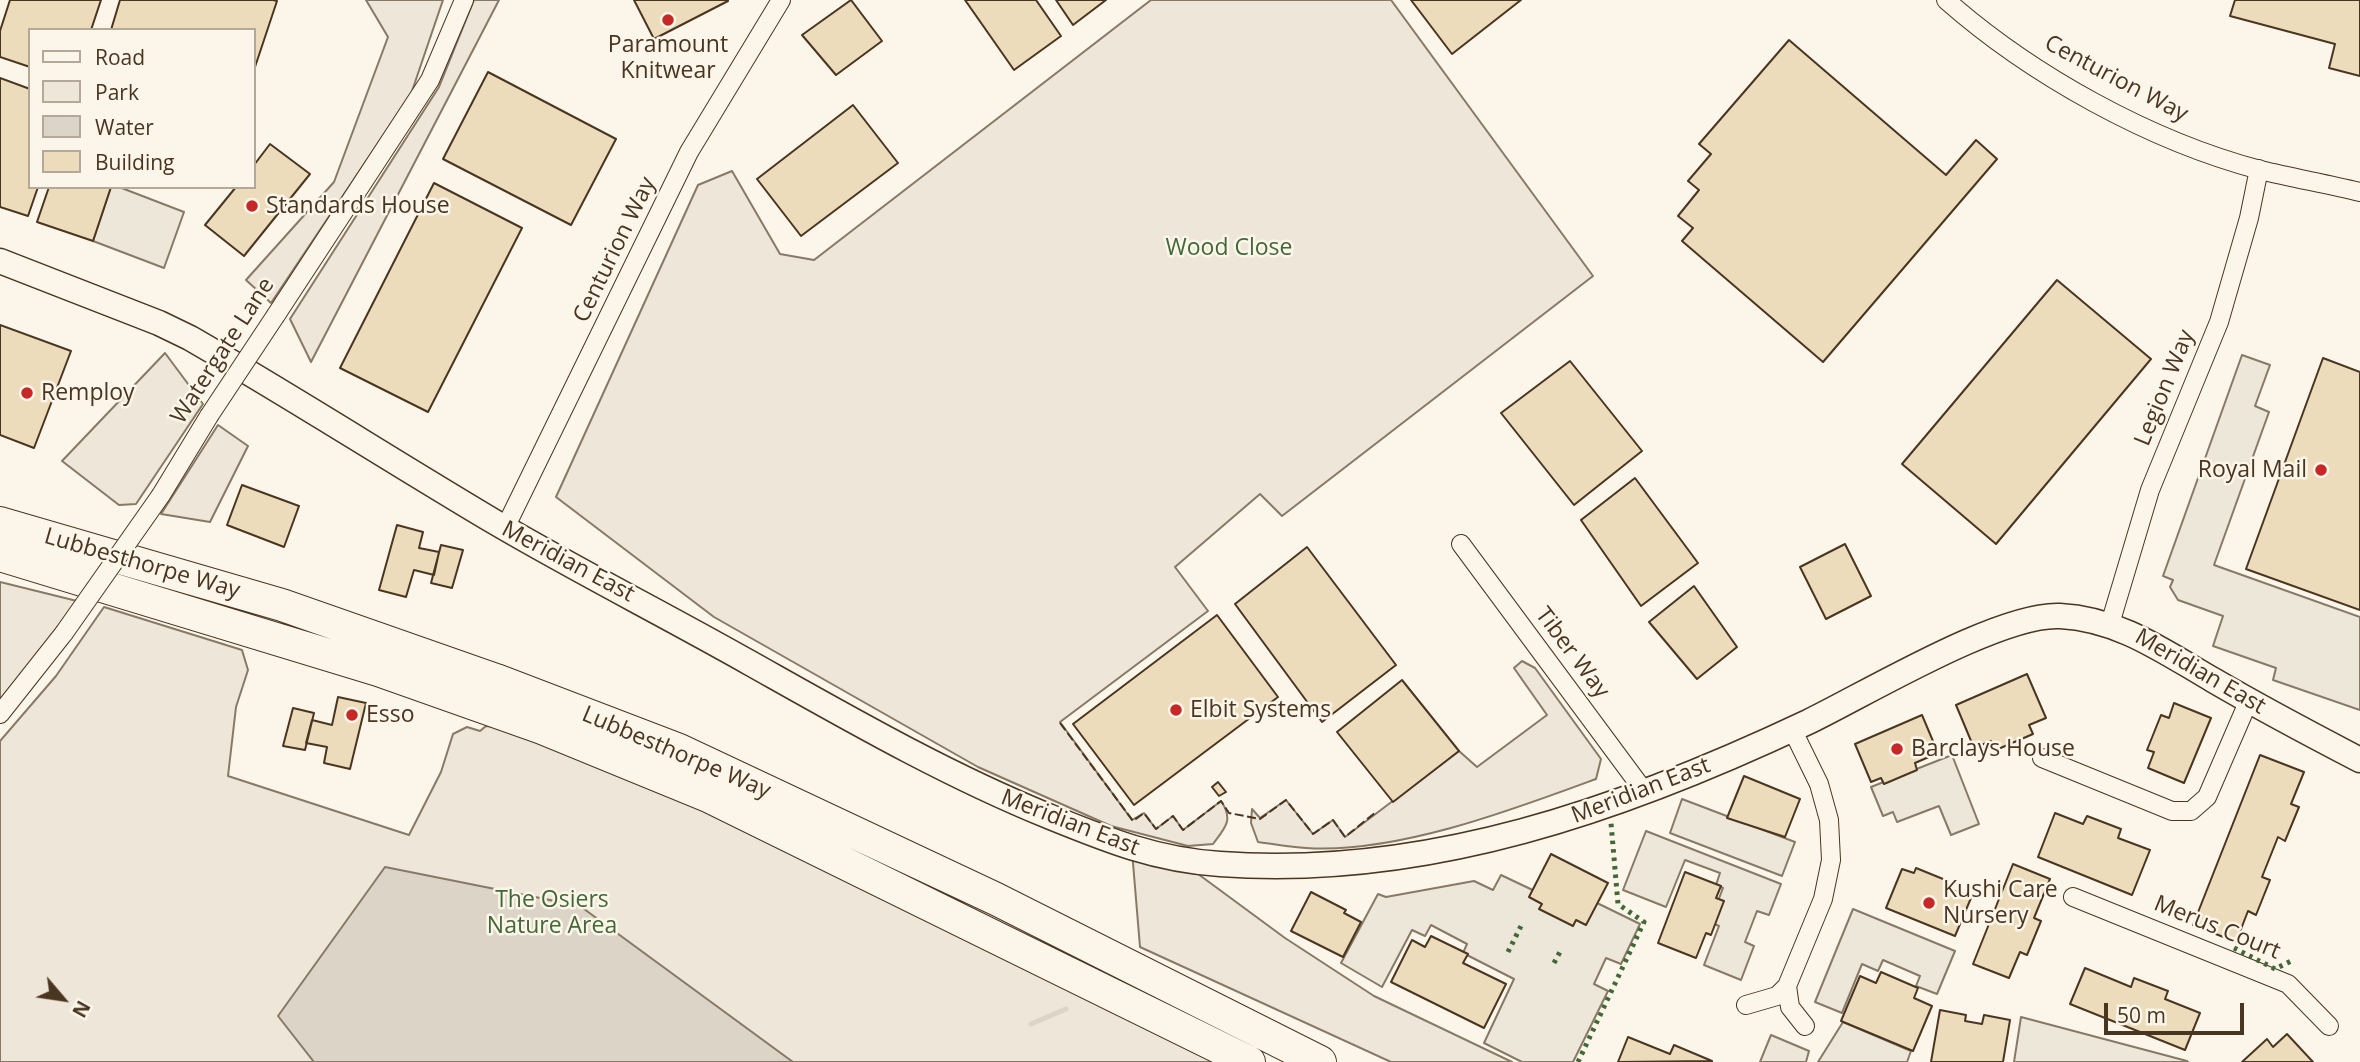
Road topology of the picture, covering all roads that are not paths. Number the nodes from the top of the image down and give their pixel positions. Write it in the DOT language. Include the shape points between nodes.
graph roads {
  1 [pos="464,0"];
  2 [pos="781,0"];
  3 [pos="1946,0"];
  4 [pos="2259,169"];
  5 [pos="2360,192"];
  6 [pos="0,261"];
  7 [pos="0,523"];
  8 [pos="505,528"];
  9 [pos="1461,544"];
  10 [pos="0,555"];
  11 [pos="2110,624"];
  12 [pos="2249,700"];
  13 [pos="0,714"];
  14 [pos="1792,729"];
  15 [pos="2042,758"];
  16 [pos="2360,760"];
  17 [pos="1644,792"];
  18 [pos="2073,897"];
  19 [pos="1787,986"];
  20 [pos="1746,1005"];
  21 [pos="1805,1026"];
  22 [pos="2329,1026"];
  23 [pos="1277,1041"];
  24 [pos="1249,1062"];
  25 [pos="1320,1062"];
  26 [pos="1329,1062"];
  1 -- 13 [label="street, Watergate Lane, bridge" via="430,80 161,495 64,633"];
  2 -- 8 [label="street, Centurion Way" via="689,152"];
  3 -- 4 [label="street, Centurion Way" via="2007,47 2078,92 2152,131"];
  4 -- 5 [label="street, Centurion Way"];
  4 -- 11 [label="street, Legion Way" via="2222,311 2150,490"];
  6 -- 8 [label="street, Meridian East" via="190,338"];
  7 -- 23 [label="highway, Lubbesthorpe Way" via="282,605 679,750 996,899"];
  8 -- 17 [label="street, Meridian East" via="897,745 1000,796 1132,850 1219,864 1340,866 1457,849 1547,826"];
  9 -- 17 [label="street, Tiber Way"];
  10 -- 24 [label="highway, Lubbesthorpe Way" via="366,666 542,728 720,802"];
  11 -- 12 [label="street, Meridian East" via="2150,641"];
  11 -- 14 [label="street, Meridian East" via="2057,615 2020,621"];
  12 -- 15 [label="street" via="2207,797 2191,811 2172,811"];
  12 -- 16 [label="street, Meridian East"];
  14 -- 17 [label="street, Meridian East"];
  14 -- 19 [label="street" via="1819,783 1829,820 1830,860 1823,899"];
  18 -- 22 [label="street, Merus Court" via="2288,984"];
  19 -- 20 [label="street" via="1777,996"];
  19 -- 21 [label="street" via="1790,1007"];
  23 -- 25 [label="highway, Lubbesthorpe Way"];
  23 -- 26 [label="highway"];
}
